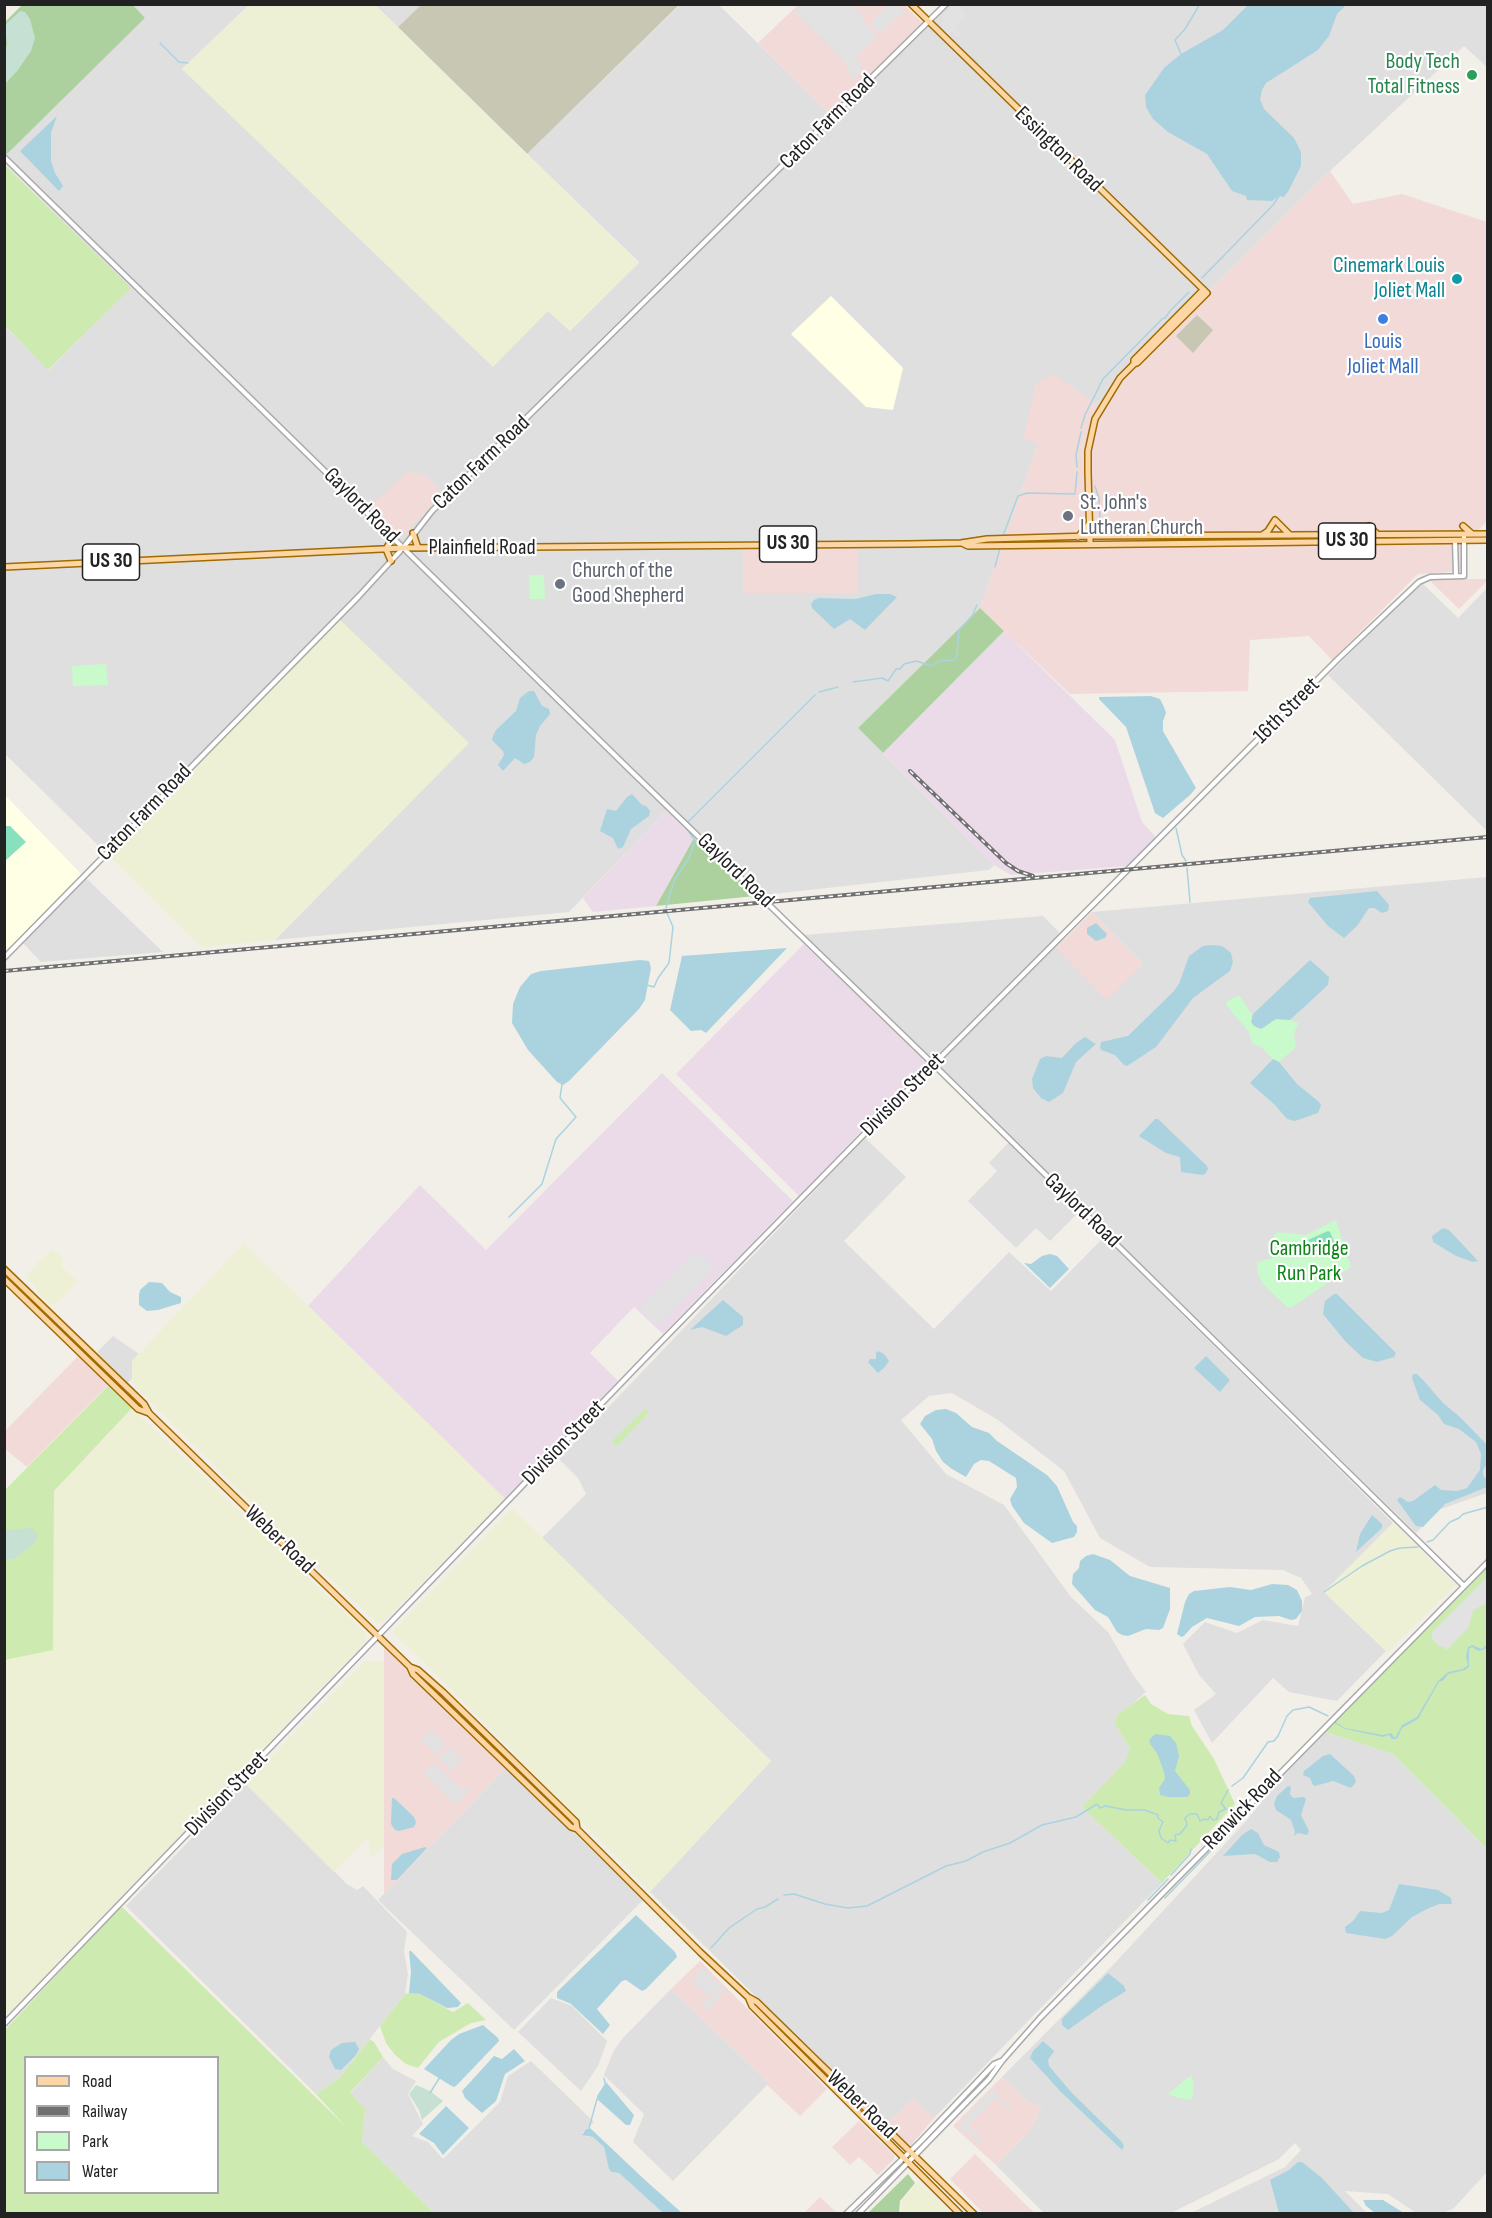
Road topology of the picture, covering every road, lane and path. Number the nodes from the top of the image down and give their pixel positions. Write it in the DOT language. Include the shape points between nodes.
graph roads {
  1 [pos="911,4"];
  2 [pos="945,4"];
  3 [pos="929,22"];
  4 [pos="4,157"];
  5 [pos="1090,523"];
  6 [pos="1463,526"];
  7 [pos="413,533"];
  8 [pos="1472,534"];
  9 [pos="1488,534"];
  10 [pos="390,535"];
  11 [pos="1103,536"];
  12 [pos="1260,536"];
  13 [pos="1291,536"];
  14 [pos="1078,537"];
  15 [pos="1455,538"];
  16 [pos="1464,538"];
  17 [pos="1090,540"];
  18 [pos="1488,540"];
  19 [pos="961,543"];
  20 [pos="403,548"];
  21 [pos="418,548"];
  22 [pos="386,549"];
  23 [pos="391,561"];
  24 [pos="4,567"];
  25 [pos="1456,575"];
  26 [pos="1130,870"];
  27 [pos="5,958"];
  28 [pos="933,1064"];
  29 [pos="4,1269"];
  30 [pos="4,1278"];
  31 [pos="148,1413"];
  32 [pos="1488,1562"];
  33 [pos="1464,1586"];
  34 [pos="378,1636"];
  35 [pos="748,1997"];
  36 [pos="4,2024"];
  37 [pos="912,2153"];
  38 [pos="906,2159"];
  39 [pos="846,2214"];
  40 [pos="858,2214"];
  41 [pos="960,2214"];
  42 [pos="974,2214"];
  1 -- 3 [label="main road, Essington Road"];
  2 -- 3 [label="street, Caton Farm Road"];
  3 -- 5 [label="main road, Essington Road" via="1205,292 1134,360 1110,391 1094,425 1088,451"];
  3 -- 7 [label="street, Caton Farm Road"];
  4 -- 10 [label="street, Gaylord Road"];
  5 -- 11 [label="main road"];
  5 -- 14 [label="main road"];
  5 -- 17 [label="main road"];
  6 -- 8 [label="main road"];
  7 -- 20 [label="street, Caton Farm Road"];
  7 -- 21 [label="main road"];
  8 -- 9 [label="main road, Plainfield Road / US 30"];
  8 -- 16 [label="main road, Plainfield Road / US 30"];
  10 -- 20 [label="street, Gaylord Road"];
  10 -- 22 [label="main road"];
  11 -- 12 [label="main road, Plainfield Road / US 30"];
  11 -- 17 [label="main road, Plainfield Road / US 30"];
  12 -- 13 [label="main road, Plainfield Road / US 30"];
  12 -- 13 [label="main road" via="1275,520"];
  13 -- 15 [label="main road, Plainfield Road / US 30"];
  14 -- 17 [label="main road, Plainfield Road / US 30"];
  14 -- 19 [label="main road, Plainfield Road / US 30"];
  15 -- 16 [label="main road, Plainfield Road / US 30"];
  15 -- 17 [label="main road, Plainfield Road / US 30"];
  15 -- 25 [label="street"];
  16 -- 18 [label="main road, Plainfield Road / US 30"];
  16 -- 25 [label="street, 16th Street" via="1464,576"];
  17 -- 19 [label="main road, Plainfield Road / US 30" via="968,546"];
  19 -- 21 [label="main road, Plainfield Road / US 30"];
  20 -- 21 [label="main road, Plainfield Road / US 30"];
  20 -- 22 [label="main road, Plainfield Road / US 30"];
  20 -- 23 [label="street, Caton Farm Road"];
  20 -- 28 [label="street, Gaylord Road"];
  22 -- 23 [label="main road"];
  22 -- 24 [label="main road, Plainfield Road / US 30"];
  23 -- 27 [label="street, Caton Farm Road"];
  25 -- 26 [label="street, 16th Street" via="1419,582"];
  26 -- 28 [label="street, Division Street"];
  28 -- 33 [label="street, Gaylord Road"];
  28 -- 34 [label="street, Division Street"];
  29 -- 31 [label="main road, Weber Road" via="144,1404"];
  30 -- 31 [label="main road, Weber Road" via="138,1409"];
  31 -- 34 [label="main road, Weber Road"];
  32 -- 33 [label="street, Renwick Road"];
  33 -- 37 [label="street, Renwick Road" via="1040,2018 989,2079"];
  34 -- 35 [label="main road, Weber Road" via="452,1701"];
  34 -- 36 [label="street, Division Street"];
  35 -- 37 [label="main road, Weber Road"];
  35 -- 38 [label="main road, Weber Road" via="752,2006"];
  37 -- 38 [label="street, Renwick Road"];
  37 -- 42 [label="main road, Weber Road"];
  38 -- 39 [label="street, Renwick Road"];
  38 -- 40 [label="street, Renwick Road"];
  38 -- 41 [label="main road, Weber Road"];
}
